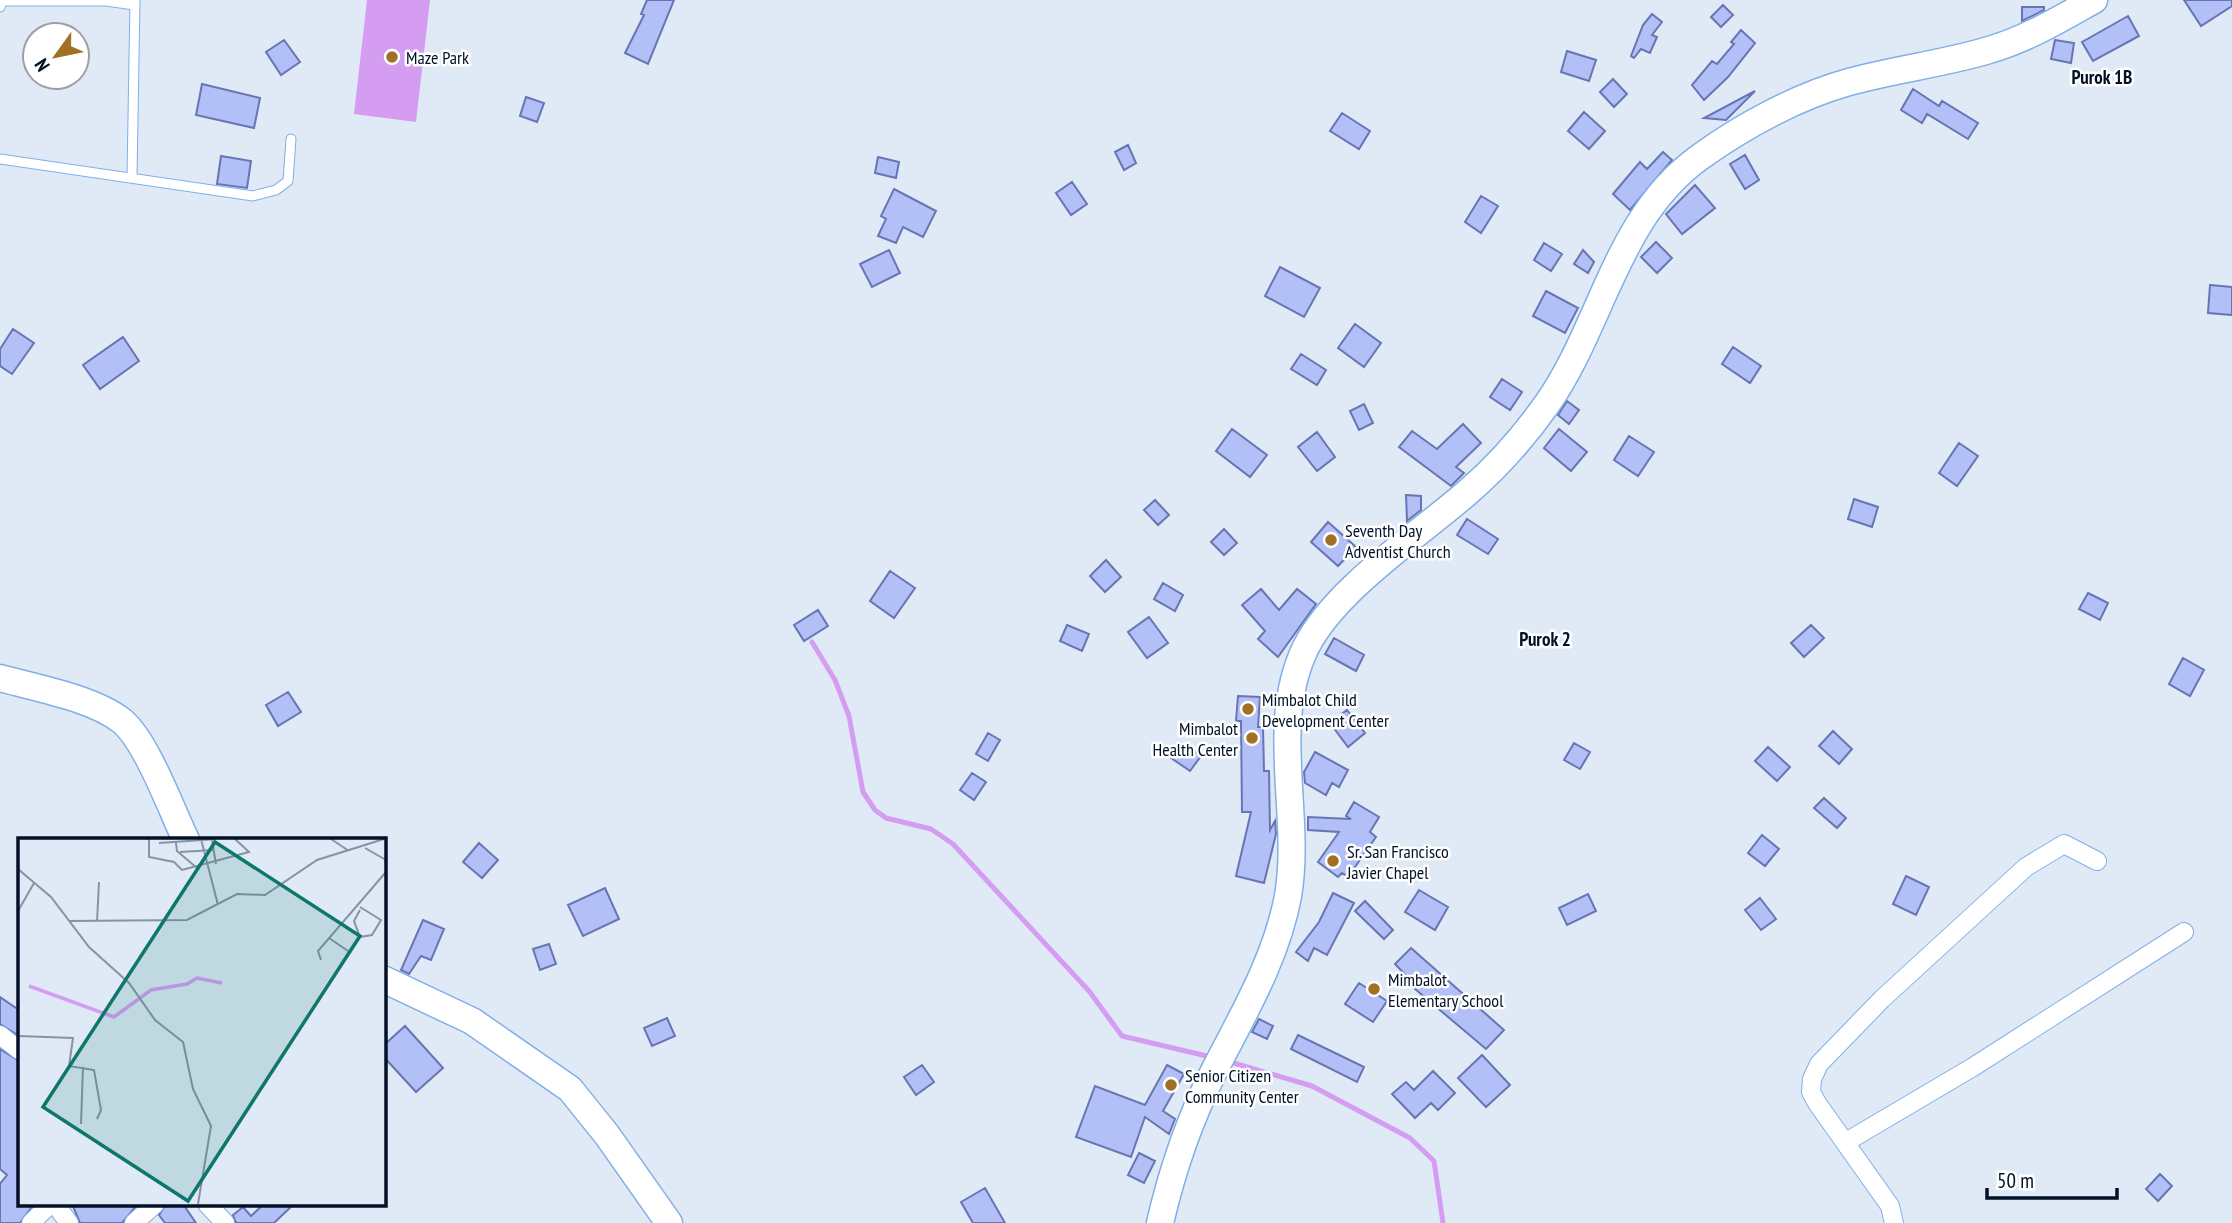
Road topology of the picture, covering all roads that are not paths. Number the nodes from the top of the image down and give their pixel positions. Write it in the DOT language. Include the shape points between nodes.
graph roads {
  1 [pos="2094,0"];
  2 [pos="1,3"];
  3 [pos="135,3"];
  4 [pos="291,139"];
  5 [pos="0,159"];
  6 [pos="132,176"];
  7 [pos="0,678"];
  8 [pos="185,838"];
  9 [pos="2097,861"];
  10 [pos="2184,932"];
  11 [pos="385,980"];
  12 [pos="0,1035"];
  13 [pos="18,1049"];
  14 [pos="1846,1142"];
  15 [pos="50,1206"];
  16 [pos="54,1206"];
  17 [pos="153,1206"];
  18 [pos="209,1206"];
  19 [pos="224,1222"];
  20 [pos="31,1223"];
  21 [pos="69,1223"];
  22 [pos="134,1223"];
  23 [pos="669,1223"];
  24 [pos="1160,1223"];
  25 [pos="1894,1223"];
  1 -- 24 [label="street" via="2030,36 1986,51 1845,83 1801,100 1698,158 1654,202 1621,252 1584,342 1547,405 1472,489 1384,561 1333,610 1308,642 1290,710 1292,865 1287,898 1253,999 1183,1142"];
  2 -- 3 [label="lane"];
  3 -- 6 [label="lane"];
  4 -- 6 [label="lane" via="288,181 276,190 253,196"];
  5 -- 6 [label="lane"];
  7 -- 8 [label="street" via="96,706 123,722 153,770"];
  9 -- 14 [label="street" via="2064,844 2026,867 1882,999 1819,1064 1811,1092"];
  10 -- 14 [label="street"];
  11 -- 23 [label="street" via="471,1021 570,1089"];
  12 -- 13 [label="street"];
  14 -- 25 [label="street" via="1890,1206"];
  15 -- 20 [label="street"];
  16 -- 21 [label="street"];
  17 -- 22 [label="street"];
  18 -- 19 [label="street"];
}
